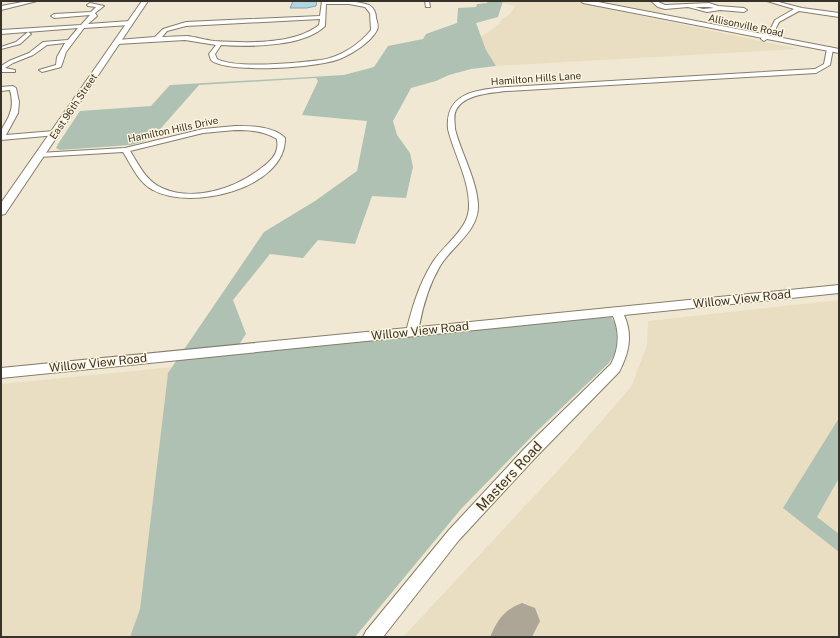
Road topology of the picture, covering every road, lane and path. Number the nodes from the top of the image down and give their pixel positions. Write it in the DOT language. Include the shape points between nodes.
graph roads {
  1 [pos="34,1"];
  2 [pos="145,1"];
  3 [pos="583,1"];
  4 [pos="653,1"];
  5 [pos="769,1"];
  6 [pos="324,2"];
  7 [pos="360,2"];
  8 [pos="375,4"];
  9 [pos="90,5"];
  10 [pos="368,6"];
  11 [pos="1,8"];
  12 [pos="798,9"];
  13 [pos="744,10"];
  14 [pos="92,13"];
  15 [pos="839,15"];
  16 [pos="54,16"];
  17 [pos="323,17"];
  18 [pos="172,21"];
  19 [pos="129,24"];
  20 [pos="162,24"];
  21 [pos="181,25"];
  22 [pos="85,26"];
  23 [pos="169,28"];
  24 [pos="773,29"];
  25 [pos="2,33"];
  26 [pos="28,34"];
  27 [pos="765,38"];
  28 [pos="155,39"];
  29 [pos="72,40"];
  30 [pos="118,40"];
  31 [pos="774,40"];
  32 [pos="219,44"];
  33 [pos="3,49"];
  34 [pos="830,51"];
  35 [pos="839,51"];
  36 [pos="839,54"];
  37 [pos="42,70"];
  38 [pos="13,71"];
  39 [pos="1,89"];
  40 [pos="54,133"];
  41 [pos="1,138"];
  42 [pos="124,150"];
  43 [pos="39,155"];
  44 [pos="1,211"];
  45 [pos="839,289"];
  46 [pos="617,312"];
  47 [pos="412,332"];
  48 [pos="1,373"];
  49 [pos="372,637"];
  1 -- 11 [label="street"];
  2 -- 19 [label="main road, East 96th Street"];
  3 -- 27 [label="main road, Allisonville Road"];
  4 -- 13 [label="street" via="662,7 712,5 718,8"];
  5 -- 12 [label="street"];
  6 -- 7 [label="street"];
  6 -- 17 [label="street"];
  7 -- 10 [label="street"];
  8 -- 10 [label="street"];
  9 -- 14 [label="street" via="101,6"];
  10 -- 32 [label="street" via="372,10 375,28 338,58 326,61 226,65 214,60 213,52"];
  12 -- 15 [label="street"];
  12 -- 24 [label="street" via="777,21"];
  14 -- 16 [label="street"];
  14 -- 22 [label="street" via="94,16"];
  17 -- 21 [label="street" via="198,22"];
  17 -- 32 [label="street" via="320,29 306,37"];
  18 -- 21 [label="street"];
  19 -- 22 [label="street"];
  19 -- 30 [label="main road, East 96th Street"];
  20 -- 23 [label="street" via="162,27"];
  21 -- 23 [label="street"];
  22 -- 25 [label="street"];
  22 -- 29 [label="street"];
  23 -- 28 [label="street"];
  24 -- 27 [label="street" via="768,30"];
  24 -- 31 [label="street" via="777,32"];
  26 -- 33 [label="street" via="18,43"];
  27 -- 31 [label="main road, Allisonville Road"];
  28 -- 30 [label="street"];
  28 -- 32 [label="street" via="186,38"];
  29 -- 37 [label="street" via="61,57 60,65"];
  29 -- 38 [label="street" via="45,43 31,54 2,68 4,71"];
  30 -- 40 [label="main road, East 96th Street"];
  31 -- 34 [label="main road, Allisonville Road"];
  34 -- 35 [label="main road, Allisonville Road"];
  34 -- 36 [label="main road, Allisonville Road"];
  34 -- 47 [label="street, Hamilton Hills Lane" via="827,65 816,71 506,89 481,93 459,103 453,110 450,122 473,194 471,223 441,257 428,278"];
  39 -- 41 [label="street" via="13,88 16,104 14,115"];
  40 -- 41 [label="street"];
  40 -- 43 [label="main road, East 96th Street"];
  42 -- 42 [label="street, Hamilton Hills Drive" via="204,131 235,128 268,131 281,138 283,144 280,155 246,182 224,191 202,195 174,195 157,189 144,181"];
  42 -- 43 [label="street, Hamilton Hills Drive"];
  43 -- 44 [label="main road, East 96th Street"];
  45 -- 46 [label="street, Willow View Road"];
  46 -- 47 [label="street, Willow View Road"];
  46 -- 49 [label="street, Masters Road" via="624,329 624,344 615,368 530,453 454,535"];
  47 -- 48 [label="street, Willow View Road"];
}
